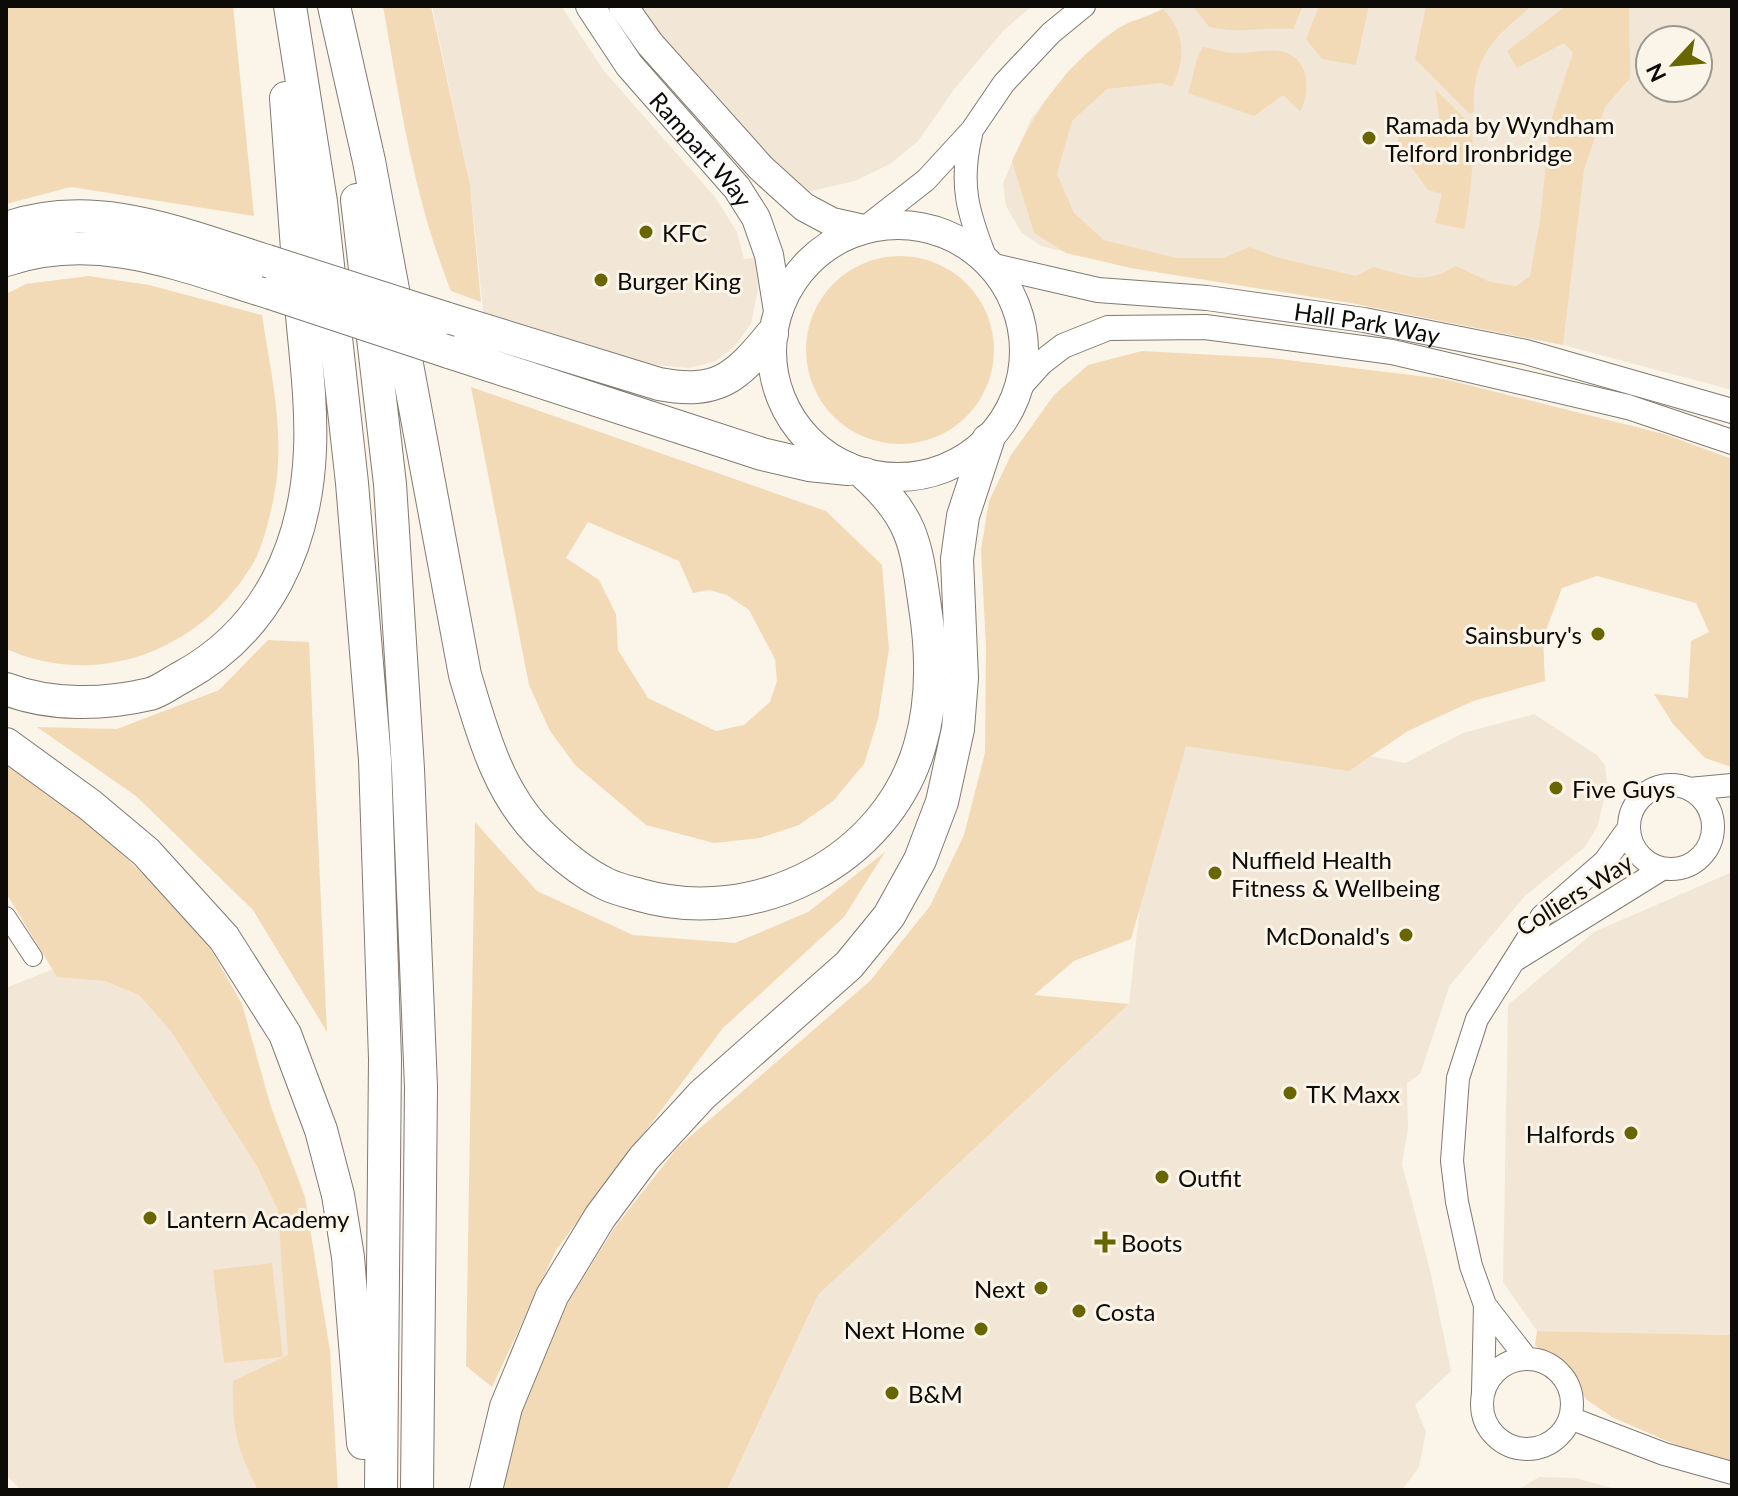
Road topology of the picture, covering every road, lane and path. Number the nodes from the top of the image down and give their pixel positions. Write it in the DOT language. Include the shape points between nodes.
graph roads {
  1 [pos="279,6"];
  2 [pos="290,6"];
  3 [pos="334,6"];
  4 [pos="590,6"];
  5 [pos="623,6"];
  6 [pos="1084,6"];
  7 [pos="972,130"];
  8 [pos="863,227"];
  9 [pos="6,228"];
  10 [pos="6,260"];
  11 [pos="990,262"];
  12 [pos="775,322"];
  13 [pos="1023,383"];
  14 [pos="1732,411"];
  15 [pos="988,440"];
  16 [pos="1732,442"];
  17 [pos="857,471"];
  18 [pos="6,689"];
  19 [pos="6,744"];
  20 [pos="1732,785"];
  21 [pos="1689,789"];
  22 [pos="1732,819"];
  23 [pos="1628,829"];
  24 [pos="1712,838"];
  25 [pos="1662,869"];
  26 [pos="6,916"];
  27 [pos="33,957"];
  28 [pos="1513,962"];
  29 [pos="1485,1305"];
  30 [pos="1527,1359"];
  31 [pos="1483,1393"];
  32 [pos="1570,1418"];
  33 [pos="1732,1473"];
  34 [pos="370,1490"];
  35 [pos="381,1490"];
  36 [pos="417,1490"];
  37 [pos="486,1490"];
  1 -- 18 [label="highway" via="310,451 301,518 280,578 254,619 207,663 152,693 85,703 27,697"];
  2 -- 35 [label="highway" via="325,233 375,760 385,1059"];
  3 -- 17 [label="highway" via="369,161 465,675 504,785 537,831 570,861 607,885 658,900 725,904 797,884 834,864 878,822 902,788 920,746 930,642 914,543 903,515 886,493"];
  3 -- 36 [label="highway" via="390,484 408,769 421,1087"];
  4 -- 12 [label="main road, Rampart Way" via="629,65 737,188 756,218 769,255"];
  5 -- 8 [label="main road, Rampart Way" via="650,44 761,168 804,207 832,222"];
  6 -- 7 [label="street" via="1004,83"];
  7 -- 8 [label="street" via="926,180"];
  7 -- 11 [label="street" via="964,165 966,194"];
  8 -- 11 [label="main road" via="926,228"];
  8 -- 12 [label="main road" via="820,250 795,276"];
  9 -- 12 [label="highway, bridge" via="54,217 108,217 172,229 688,390 711,387 734,374"];
  10 -- 17 [label="highway, bridge" via="84,246 144,254 762,454"];
  11 -- 13 [label="main road" via="1014,300 1025,331"];
  11 -- 14 [label="main road, Hall Park Way" via="1098,290 1207,298 1364,320 1526,352"];
  12 -- 17 [label="main road" via="773,364 791,420 824,456"];
  13 -- 15 [label="main road"];
  13 -- 16 [label="main road, Hall Park Way" via="1063,346 1108,328 1205,327 1392,352 1628,407"];
  15 -- 17 [label="main road" via="959,460 918,476 892,478"];
  15 -- 37 [label="highway" via="963,516 957,559 962,678 958,729 942,802 920,860 889,916 849,965 702,1095 644,1158 600,1217 546,1310 506,1407"];
  19 -- 34 [label="highway" via="146,852 224,938 285,1034 321,1130 338,1195"];
  20 -- 21 [label="street, Colliers Way"];
  21 -- 23 [label="street, Colliers Way" via="1652,789 1635,804"];
  21 -- 24 [label="street" via="1711,814"];
  22 -- 24 [label="street, Colliers Way"];
  23 -- 25 [label="street, Colliers Way" via="1639,855"];
  23 -- 28 [label="street, Colliers Way" via="1605,861 1542,916"];
  24 -- 25 [label="street, Colliers Way" via="1695,863"];
  25 -- 28 [label="street, Colliers Way"];
  26 -- 27 [label="street"];
  28 -- 29 [label="street, Colliers Way" via="1477,1019 1458,1078 1452,1161 1471,1266"];
  29 -- 30 [label="street, Colliers Way"];
  29 -- 31 [label="street, Colliers Way"];
  30 -- 31 [label="street" via="1499,1368"];
  30 -- 32 [label="street, Colliers Way" via="1541,1361 1564,1378 1570,1390"];
  31 -- 32 [label="street, Colliers Way" via="1488,1427 1511,1447 1540,1448 1563,1431"];
  32 -- 33 [label="street"];
}
